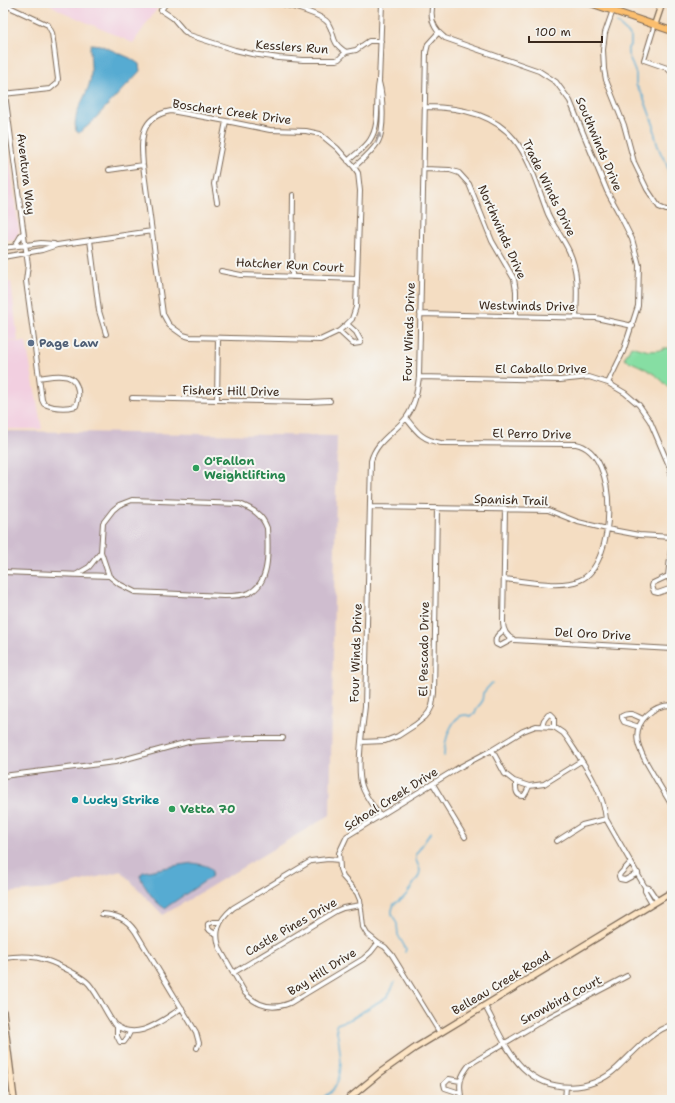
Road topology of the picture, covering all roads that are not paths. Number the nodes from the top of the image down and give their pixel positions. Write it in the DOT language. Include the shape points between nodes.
graph roads {
  1 [pos="166,3"];
  2 [pos="278,3"];
  3 [pos="382,3"];
  4 [pos="433,3"];
  5 [pos="591,3"];
  6 [pos="662,3"];
  7 [pos="3,4"];
  8 [pos="613,10"];
  9 [pos="655,24"];
  10 [pos="672,31"];
  11 [pos="438,33"];
  12 [pos="381,41"];
  13 [pos="346,52"];
  14 [pos="672,73"];
  15 [pos="379,82"];
  16 [pos="4,94"];
  17 [pos="426,106"];
  18 [pos="226,121"];
  19 [pos="348,161"];
  20 [pos="144,165"];
  21 [pos="354,167"];
  22 [pos="424,169"];
  23 [pos="109,170"];
  24 [pos="293,195"];
  25 [pos="217,202"];
  26 [pos="672,210"];
  27 [pos="152,231"];
  28 [pos="23,232"];
  29 [pos="90,240"];
  30 [pos="25,245"];
  31 [pos="56,245"];
  32 [pos="15,246"];
  33 [pos="3,248"];
  34 [pos="26,254"];
  35 [pos="3,257"];
  36 [pos="221,271"];
  37 [pos="292,276"];
  38 [pos="357,279"];
  39 [pos="420,314"];
  40 [pos="516,316"];
  41 [pos="576,317"];
  42 [pos="347,324"];
  43 [pos="633,326"];
  44 [pos="339,331"];
  45 [pos="106,334"];
  46 [pos="218,338"];
  47 [pos="419,377"];
  48 [pos="39,378"];
  49 [pos="608,383"];
  50 [pos="132,398"];
  51 [pos="217,400"];
  52 [pos="330,401"];
  53 [pos="406,418"];
  54 [pos="671,468"];
  55 [pos="672,485"];
  56 [pos="370,507"];
  57 [pos="436,508"];
  58 [pos="505,508"];
  59 [pos="607,529"];
  60 [pos="672,538"];
  61 [pos="102,552"];
  62 [pos="3,572"];
  63 [pos="77,574"];
  64 [pos="108,576"];
  65 [pos="668,576"];
  66 [pos="504,579"];
  67 [pos="671,583"];
  68 [pos="672,588"];
  69 [pos="504,630"];
  70 [pos="513,639"];
  71 [pos="672,649"];
  72 [pos="672,705"];
  73 [pos="643,719"];
  74 [pos="542,726"];
  75 [pos="554,727"];
  76 [pos="639,727"];
  77 [pos="283,738"];
  78 [pos="361,742"];
  79 [pos="492,750"];
  80 [pos="581,761"];
  81 [pos="3,776"];
  82 [pos="516,782"];
  83 [pos="433,784"];
  84 [pos="529,786"];
  85 [pos="672,794"];
  86 [pos="667,797"];
  87 [pos="672,806"];
  88 [pos="379,815"];
  89 [pos="606,819"];
  90 [pos="465,837"];
  91 [pos="556,841"];
  92 [pos="339,860"];
  93 [pos="631,862"];
  94 [pos="638,873"];
  95 [pos="672,892"];
  96 [pos="654,902"];
  97 [pos="361,905"];
  98 [pos="102,914"];
  99 [pos="220,922"];
  100 [pos="217,934"];
  101 [pos="378,943"];
  102 [pos="3,958"];
  103 [pos="233,973"];
  104 [pos="627,976"];
  105 [pos="484,1006"];
  106 [pos="182,1008"];
  107 [pos="3,1012"];
  108 [pos="672,1025"];
  109 [pos="117,1026"];
  110 [pos="130,1032"];
  111 [pos="440,1033"];
  112 [pos="505,1043"];
  113 [pos="197,1048"];
  114 [pos="460,1080"];
  115 [pos="566,1087"];
  116 [pos="460,1093"];
  117 [pos="14,1100"];
  118 [pos="347,1100"];
  119 [pos="462,1100"];
  120 [pos="565,1100"];
  1 -- 13 [label="street, Kesslers Run" via="161,10 173,18 184,31 214,45 285,59 339,59"];
  2 -- 13 [label="street" via="326,21 336,45"];
  3 -- 12 [label="street"];
  4 -- 11 [label="street" via="432,21"];
  5 -- 8 [label="main road"];
  6 -- 9 [label="main road"];
  7 -- 16 [label="street, Aventura Way" via="48,25 52,33 58,78 57,83 50,88"];
  8 -- 9 [label="main road"];
  8 -- 26 [label="street" via="603,50 606,80 624,126 634,162 647,189 659,207"];
  9 -- 10 [label="main road"];
  9 -- 14 [label="street" via="644,60 666,68"];
  11 -- 17 [label="street, Four Winds Drive" via="428,44 426,52"];
  11 -- 43 [label="street, Southwinds Drive" via="454,42 539,70 556,82 570,101 607,192 632,239 637,254 640,281"];
  12 -- 13 [label="street, Kesslers Run" via="369,41 356,50"];
  12 -- 15 [label="street"];
  15 -- 19 [label="street" via="374,133 367,144"];
  21 -- 15 [label="street, one-way" via="374,148 381,133 382,92"];
  16 -- 28 [label="street, Aventura Way"];
  17 -- 22 [label="street, Four Winds Drive"];
  17 -- 41 [label="street, Trade Winds Drive" via="466,111 489,119 506,130 515,140 532,172 551,221 573,259 577,282"];
  18 -- 19 [label="street, Boschert Creek Drive" via="270,130 315,132 325,137"];
  18 -- 20 [label="street, Boschert Creek Drive" via="171,111 158,115 144,132"];
  18 -- 25 [label="street" via="214,184"];
  19 -- 21 [label="street, Boschert Creek Drive"];
  20 -- 23 [label="street"];
  20 -- 27 [label="street, Boschert Creek Drive"];
  21 -- 38 [label="street, Boschert Creek Drive" via="358,173 360,191"];
  22 -- 39 [label="street, Four Winds Drive"];
  22 -- 40 [label="street, Northwinds Drive" via="450,170 459,173 469,184 492,241 514,279"];
  24 -- 37 [label="street"];
  27 -- 29 [label="street"];
  27 -- 46 [label="street, Boschert Creek Drive" via="163,314 169,325 190,337"];
  28 -- 30 [label="street, Aventura Way"];
  28 -- 32 [label="street, Aventura Way"];
  29 -- 31 [label="street"];
  29 -- 45 [label="street" via="99,311"];
  30 -- 31 [label="street"];
  30 -- 32 [label="street"];
  30 -- 34 [label="street, Aventura Way"];
  31 -- 34 [label="street"];
  32 -- 33 [label="street"];
  34 -- 35 [label="street"];
  34 -- 48 [label="street, Aventura Way" via="26,281"];
  36 -- 37 [label="street, Hatcher Run Court" via="241,275"];
  37 -- 38 [label="street, Hatcher Run Court"];
  38 -- 42 [label="street, Boschert Creek Drive" via="356,306 352,319"];
  39 -- 40 [label="street, Westwinds Drive"];
  39 -- 47 [label="street, Four Winds Drive"];
  40 -- 41 [label="street, Westwinds Drive"];
  41 -- 43 [label="street, Westwinds Drive" via="596,318"];
  42 -- 44 [label="street, Boschert Creek Drive"];
  42 -- 44 [label="street" via="359,336 360,343 353,344"];
  43 -- 49 [label="street, Southwinds Drive"];
  44 -- 46 [label="street, Boschert Creek Drive" via="320,340"];
  46 -- 51 [label="street"];
  47 -- 49 [label="street, El Caballo Drive" via="560,380 589,378"];
  47 -- 53 [label="street, Four Winds Drive" via="416,397"];
  48 -- 48 [label="street" via="44,404 50,407 76,406 79,393 74,381 62,376"];
  49 -- 54 [label="street, El Caballo Drive" via="639,405 650,421"];
  50 -- 51 [label="street, Fishers Hill Drive"];
  51 -- 52 [label="street, Fishers Hill Drive"];
  53 -- 56 [label="street, Four Winds Drive" via="380,443 373,455"];
  53 -- 59 [label="street, El Perro Drive" via="420,435 441,444 576,444 587,449 599,462 605,478 609,498"];
  54 -- 55 [label="street, El Caballo Drive"];
  56 -- 57 [label="street, Spanish Trail"];
  56 -- 78 [label="street, Four Winds Drive" via="365,706"];
  57 -- 58 [label="street, Spanish Trail"];
  57 -- 78 [label="street, El Pescado Drive" via="432,706 425,718 398,736 385,741"];
  58 -- 59 [label="street, Spanish Trail" via="548,510 578,522"];
  58 -- 66 [label="street, Del Oro Drive"];
  59 -- 60 [label="street, Spanish Trail"];
  59 -- 66 [label="street, El Perro Drive" via="601,554 588,576 581,580 554,584"];
  60 -- 65 [label="street"];
  61 -- 63 [label="street" via="89,567"];
  61 -- 64 [label="street"];
  61 -- 64 [label="street" via="103,523 112,510 132,500 240,504 256,511 267,528 266,572 258,586 248,593 224,596 135,592"];
  62 -- 63 [label="street"];
  63 -- 64 [label="street"];
  65 -- 67 [label="street"];
  65 -- 68 [label="street" via="653,583 654,592"];
  66 -- 69 [label="street, Del Oro Drive"];
  69 -- 70 [label="street"];
  69 -- 70 [label="street, Del Oro Drive" via="497,636 496,644 500,646"];
  70 -- 71 [label="street, Del Oro Drive"];
  72 -- 73 [label="street" via="657,708"];
  73 -- 76 [label="street"];
  73 -- 76 [label="street" via="631,714 622,716 624,722"];
  74 -- 75 [label="street, Schoal Creek Drive"];
  74 -- 75 [label="street, Schoal Creek Drive" via="546,717 551,714 554,717"];
  74 -- 79 [label="street, Schoal Creek Drive" via="524,730"];
  75 -- 80 [label="street, Schoal Creek Drive" via="567,738"];
  76 -- 86 [label="street" via="637,735 640,752"];
  77 -- 81 [label="street" via="188,742 115,762"];
  78 -- 88 [label="street, Four Winds Drive" via="362,787"];
  79 -- 82 [label="street" via="505,774"];
  79 -- 83 [label="street, Schoal Creek Drive"];
  80 -- 84 [label="street" via="544,784"];
  80 -- 89 [label="street, Schoal Creek Drive" via="596,786"];
  82 -- 84 [label="street"];
  82 -- 84 [label="street" via="516,792 521,796 524,796"];
  83 -- 88 [label="street, Schoal Creek Drive"];
  83 -- 90 [label="street"];
  85 -- 86 [label="street"];
  86 -- 87 [label="street"];
  88 -- 92 [label="street, Schoal Creek Drive" via="347,836"];
  89 -- 91 [label="street" via="582,825"];
  89 -- 93 [label="street, Schoal Creek Drive"];
  92 -- 97 [label="street" via="343,877 357,893"];
  92 -- 99 [label="street, Bay Hill Drive" via="319,860 305,864 232,908"];
  93 -- 94 [label="street, Schoal Creek Drive"];
  93 -- 94 [label="street" via="620,874 620,879 625,880"];
  94 -- 96 [label="street, Schoal Creek Drive" via="646,887 645,891"];
  95 -- 96 [label="main road, Belleau Creek Road"];
  96 -- 105 [label="main road, Belleau Creek Road"];
  97 -- 101 [label="street" via="363,927"];
  97 -- 103 [label="street, Castle Pines Drive" via="336,910"];
  98 -- 106 [label="street" via="121,917 131,925"];
  99 -- 100 [label="street, Bay Hill Drive"];
  99 -- 100 [label="street, Bay Hill Drive" via="208,924 209,931"];
  100 -- 103 [label="street, Bay Hill Drive" via="221,952"];
  101 -- 103 [label="street, Bay Hill Drive" via="363,959 283,1006 269,1007 255,1002"];
  101 -- 111 [label="street" via="392,955"];
  102 -- 109 [label="street" via="36,956 56,963 78,976 89,984"];
  104 -- 112 [label="street, Snowbird Court"];
  105 -- 111 [label="main road, Belleau Creek Road"];
  105 -- 112 [label="street"];
  106 -- 110 [label="street" via="148,1028"];
  106 -- 113 [label="street" via="196,1032 199,1043"];
  107 -- 117 [label="main road"];
  108 -- 115 [label="street" via="659,1030 604,1078 578,1087"];
  109 -- 110 [label="street"];
  109 -- 110 [label="street" via="120,1042 124,1042"];
  111 -- 118 [label="main road, Belleau Creek Road" via="381,1072"];
  112 -- 114 [label="street, Snowbird Court" via="470,1064"];
  112 -- 115 [label="street" via="518,1063 533,1077"];
  114 -- 116 [label="street"];
  114 -- 116 [label="street" via="448,1079 444,1084 445,1088"];
  115 -- 120 [label="street"];
  116 -- 119 [label="street"];
}
